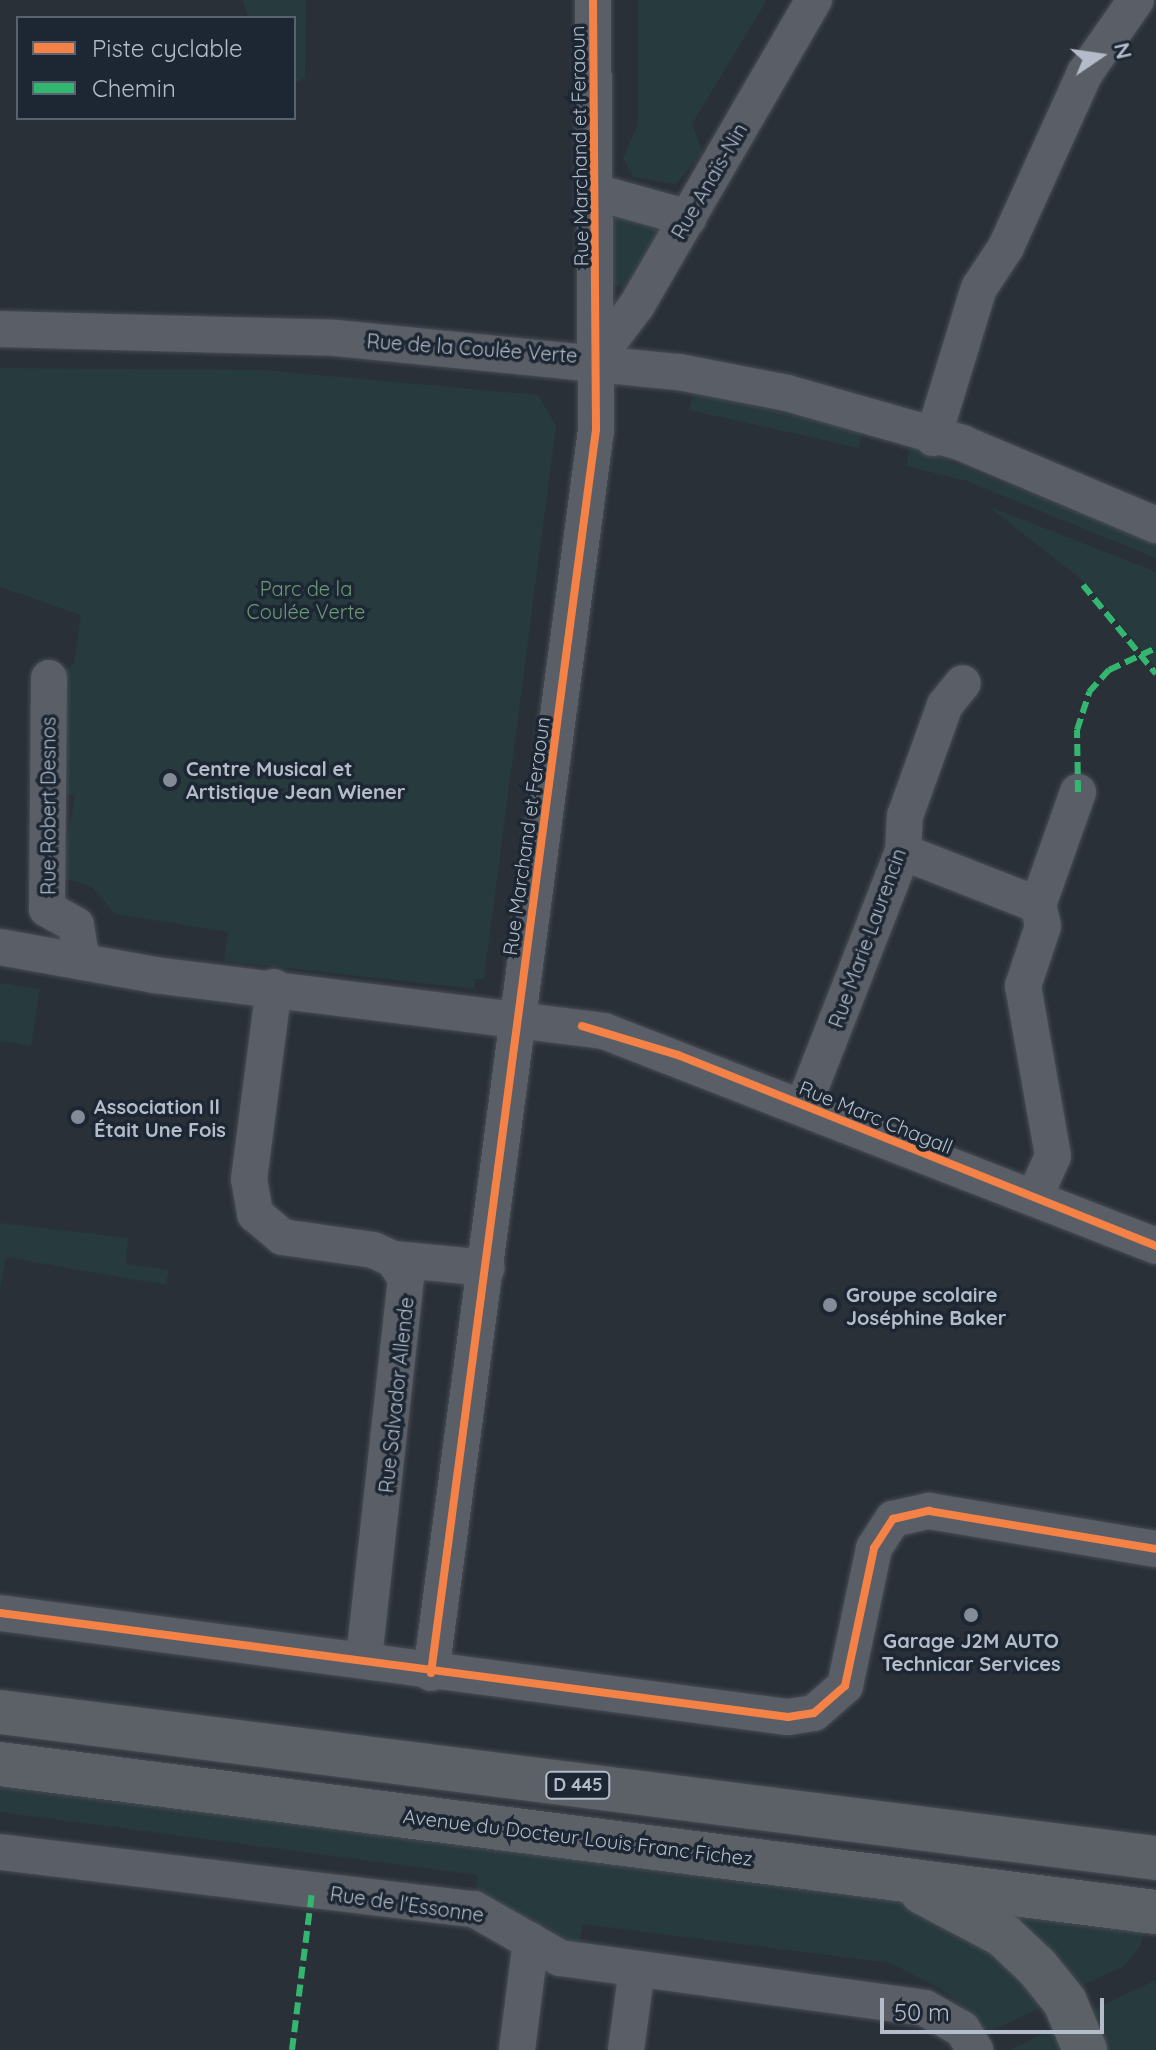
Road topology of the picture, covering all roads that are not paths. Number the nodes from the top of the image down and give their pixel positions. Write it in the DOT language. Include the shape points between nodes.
graph roads {
  1 [pos="593,0"];
  2 [pos="814,0"];
  3 [pos="1136,0"];
  4 [pos="595,192"];
  5 [pos="688,218"];
  6 [pos="0,329"];
  7 [pos="597,358"];
  8 [pos="933,438"];
  9 [pos="1156,525"];
  10 [pos="49,678"];
  11 [pos="963,683"];
  12 [pos="1078,792"];
  13 [pos="903,852"];
  14 [pos="1038,905"];
  15 [pos="47,909"];
  16 [pos="5,948"];
  17 [pos="82,962"];
  18 [pos="274,987"];
  19 [pos="518,1017"];
  20 [pos="804,1104"];
  21 [pos="1034,1198"];
  22 [pos="1156,1246"];
  23 [pos="393,1259"];
  24 [pos="487,1268"];
  25 [pos="1156,1549"];
  26 [pos="0,1613"];
  27 [pos="364,1661"];
  28 [pos="431,1673"];
  29 [pos="0,1712"];
  30 [pos="0,1764"];
  31 [pos="0,1852"];
  32 [pos="1156,1858"];
  33 [pos="883,1875"];
  34 [pos="1156,1889"];
  35 [pos="1156,1912"];
  36 [pos="531,1941"];
  37 [pos="637,1969"];
  38 [pos="517,2050"];
  39 [pos="626,2050"];
  40 [pos="975,2050"];
  41 [pos="1085,2050"];
  1 -- 4 [label="street, Rue Marchand et Feraoun"];
  2 -- 5 [label="street, Rue Anaïs-Nin"];
  3 -- 8 [label="street" via="1079,84 1006,247 979,288"];
  4 -- 5 [label="street"];
  4 -- 7 [label="street, Rue Marchand et Feraoun"];
  5 -- 7 [label="street, Rue Anaïs-Nin"];
  6 -- 7 [label="street, Rue de la Coulée Verte" via="297,335"];
  7 -- 8 [label="street, Rue de la Coulée Verte" via="787,393"];
  7 -- 19 [label="street, Rue Marchand et Feraoun" via="596,430"];
  8 -- 9 [label="street, Rue de la Coulée Verte" via="962,443"];
  10 -- 15 [label="street, Rue Robert Desnos"];
  11 -- 13 [label="street, Rue Marie Laurencin" via="945,705 905,816"];
  12 -- 14 [label="street"];
  13 -- 14 [label="street"];
  13 -- 20 [label="street, Rue Marie Laurencin"];
  14 -- 21 [label="street" via="1043,926 1023,986 1053,1156"];
  15 -- 16 [label="street" via="16,927"];
  15 -- 17 [label="street, Rue Robert Desnos" via="76,925"];
  16 -- 17 [label="street"];
  17 -- 18 [label="street"];
  18 -- 19 [label="street, Rue Marc Chagall"];
  18 -- 23 [label="street" via="249,1179 255,1214 282,1237"];
  19 -- 20 [label="street, Rue Marc Chagall" via="604,1031"];
  19 -- 24 [label="street, Rue Marchand et Feraoun"];
  20 -- 21 [label="street, Rue Marc Chagall"];
  21 -- 22 [label="street, Rue Marc Chagall"];
  23 -- 24 [label="street"];
  23 -- 27 [label="street, Rue Salvador Allende" via="408,1299"];
  24 -- 28 [label="street, Rue Marchand et Feraoun"];
  25 -- 28 [label="street" via="929,1511 893,1519 874,1548 854,1665 845,1686 814,1713 788,1717"];
  26 -- 27 [label="street"];
  27 -- 28 [label="street"];
  29 -- 32 [label="main road, D 445"];
  30 -- 33 [label="main road, Avenue du Docteur Louis Franc Fichez"];
  31 -- 36 [label="street, Rue de l'Essonne" via="474,1909"];
  33 -- 34 [label="main road" via="961,1871"];
  33 -- 35 [label="main road, Avenue du Docteur Louis Franc Fichez"];
  33 -- 41 [label="main road" via="1003,1935 1065,2002"];
  36 -- 37 [label="street, Rue de l'Essonne" via="560,1958"];
  36 -- 38 [label="street"];
  37 -- 39 [label="street"];
  37 -- 40 [label="street, Rue de l'Essonne" via="911,2004 947,2017"];
}
